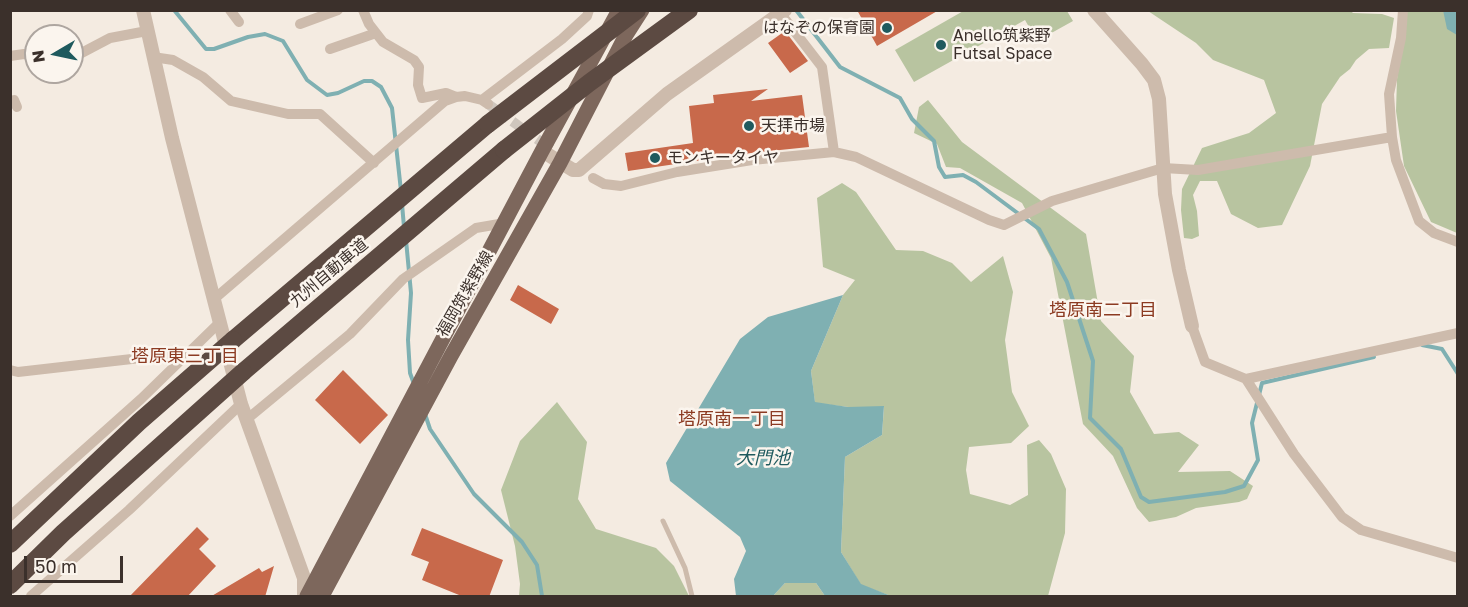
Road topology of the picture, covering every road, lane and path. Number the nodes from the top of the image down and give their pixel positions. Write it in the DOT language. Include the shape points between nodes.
graph roads {
  1 [pos="143,10"];
  2 [pos="230,10"];
  3 [pos="338,10"];
  4 [pos="363,10"];
  5 [pos="589,10"];
  6 [pos="620,10"];
  7 [pos="637,10"];
  8 [pos="642,10"];
  9 [pos="689,10"];
  10 [pos="1094,10"];
  11 [pos="1403,10"];
  12 [pos="781,12"];
  13 [pos="239,22"];
  14 [pos="300,24"];
  15 [pos="147,31"];
  16 [pos="376,33"];
  17 [pos="330,49"];
  18 [pos="84,52"];
  19 [pos="153,57"];
  20 [pos="456,97"];
  21 [pos="1392,137"];
  22 [pos="542,151"];
  23 [pos="834,152"];
  24 [pos="374,163"];
  25 [pos="560,163"];
  26 [pos="1163,168"];
  27 [pos="593,178"];
  28 [pos="506,223"];
  29 [pos="1458,242"];
  30 [pos="213,300"];
  31 [pos="219,323"];
  32 [pos="1192,326"];
  33 [pos="1458,333"];
  34 [pos="185,357"];
  35 [pos="10,370"];
  36 [pos="1246,379"];
  37 [pos="241,404"];
  38 [pos="246,420"];
  39 [pos="10,516"];
  40 [pos="663,521"];
  41 [pos="10,544"];
  42 [pos="1458,558"];
  43 [pos="10,585"];
  44 [pos="31,597"];
  45 [pos="305,597"];
  46 [pos="322,597"];
  47 [pos="692,597"];
  1 -- 15 [label="street"];
  2 -- 13 [label="street"];
  3 -- 14 [label="street"];
  4 -- 16 [label="street"];
  5 -- 20 [label="street" via="562,39 485,102"];
  6 -- 22 [label="main road, 福岡筑紫野線"];
  7 -- 41 [label="highway, 九州自動車道, bridge" via="488,124 233,340"];
  8 -- 25 [label="main road, 福岡筑紫野線"];
  9 -- 43 [label="highway, 九州自動車道, bridge" via="504,150 243,372"];
  10 -- 26 [label="street" via="1154,80 1159,99"];
  11 -- 21 [label="street" via="1389,94"];
  12 -- 23 [label="street" via="822,67"];
  12 -- 25 [label="street" via="667,94 579,170"];
  15 -- 18 [label="street" via="110,38"];
  15 -- 19 [label="street"];
  16 -- 17 [label="street"];
  16 -- 20 [label="street" via="419,67 422,98 446,93"];
  19 -- 24 [label="street" via="173,60 231,101 288,114 321,114"];
  19 -- 30 [label="street"];
  20 -- 24 [label="street" via="445,101"];
  21 -- 26 [label="street" via="1198,170"];
  21 -- 29 [label="street" via="1396,160 1419,221 1434,233"];
  22 -- 25 [label="street"];
  22 -- 28 [label="main road, 福岡筑紫野線"];
  23 -- 26 [label="street" via="856,157 1004,225 1052,201"];
  23 -- 27 [label="street" via="752,160 621,186"];
  24 -- 30 [label="street"];
  25 -- 46 [label="main road, 福岡筑紫野線"];
  26 -- 32 [label="street" via="1168,216"];
  28 -- 38 [label="street" via="477,228 403,279 350,334"];
  28 -- 45 [label="main road, 福岡筑紫野線"];
  30 -- 31 [label="street"];
  31 -- 34 [label="street"];
  31 -- 37 [label="street"];
  32 -- 36 [label="street" via="1205,362"];
  33 -- 36 [label="street"];
  34 -- 35 [label="street"];
  34 -- 39 [label="street"];
  36 -- 42 [label="street" via="1294,454 1342,517 1361,530"];
  37 -- 38 [label="street"];
  37 -- 44 [label="street"];
  38 -- 45 [label="street" via="304,578"];
  40 -- 47 [label="lane" via="685,568"];
}
